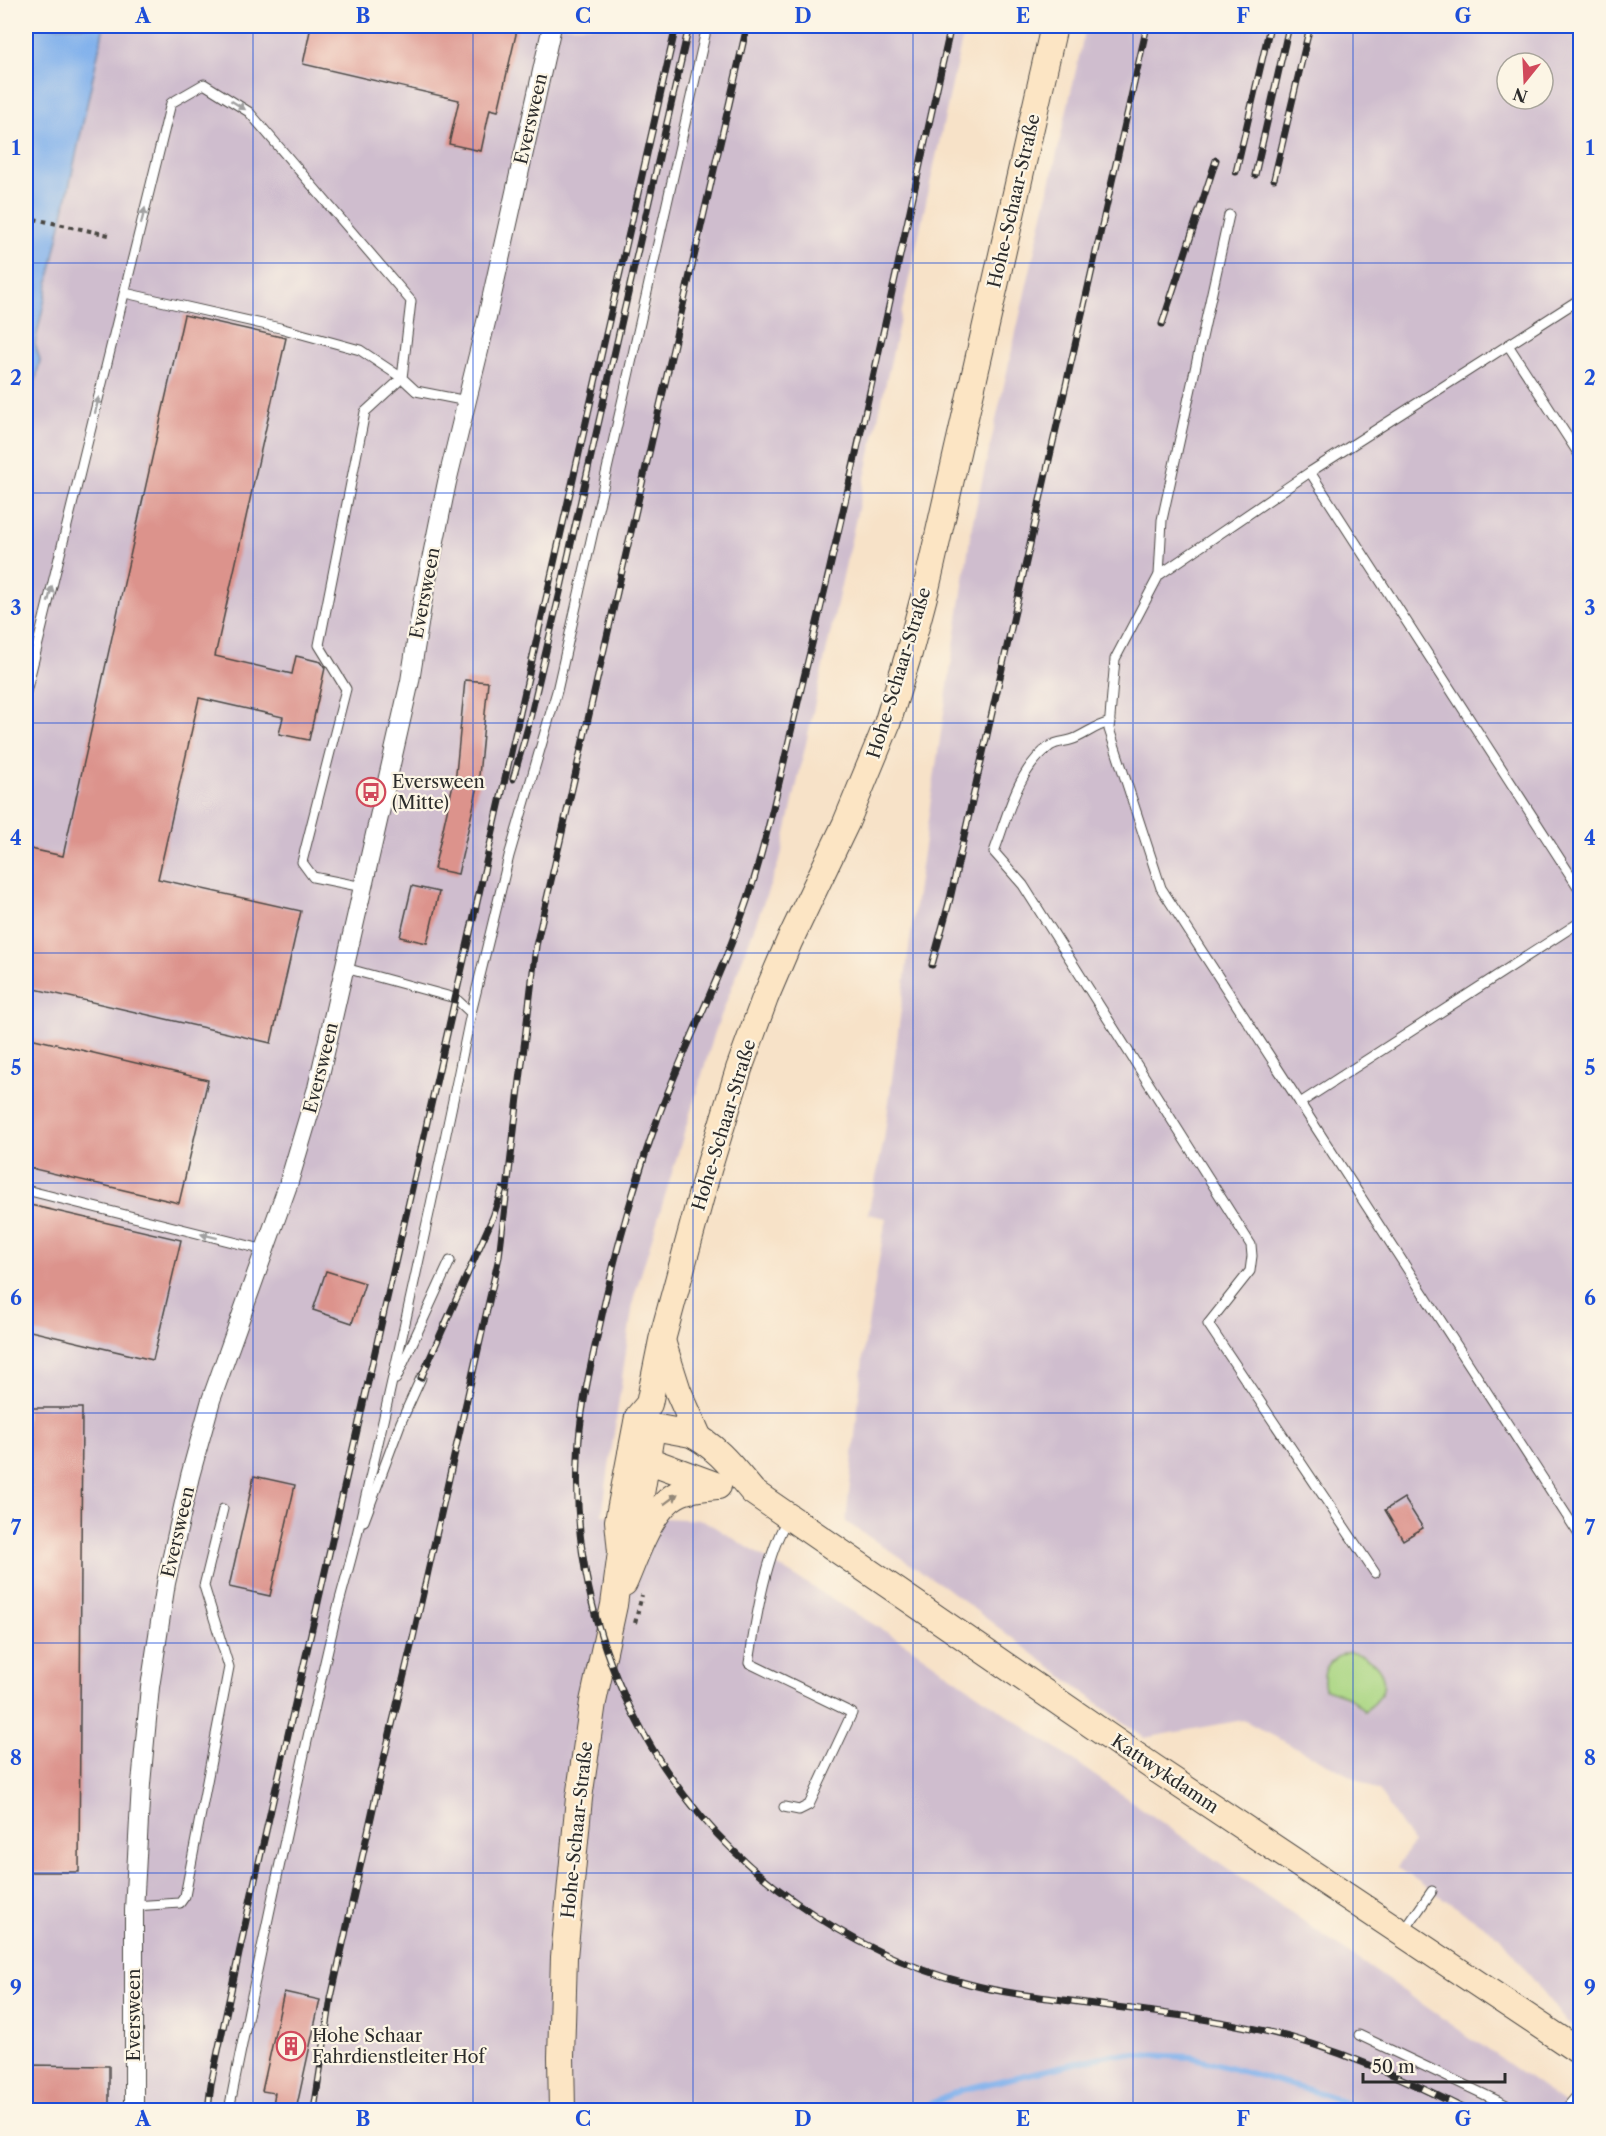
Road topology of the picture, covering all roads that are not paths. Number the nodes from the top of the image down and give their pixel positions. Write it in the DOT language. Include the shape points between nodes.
graph roads {
  1 [pos="552,26"];
  2 [pos="707,26"];
  3 [pos="1054,26"];
  4 [pos="1229,215"];
  5 [pos="125,293"];
  6 [pos="1581,299"];
  7 [pos="1509,345"];
  8 [pos="402,378"];
  9 [pos="467,401"];
  10 [pos="1581,456"];
  11 [pos="1310,472"];
  12 [pos="1159,575"];
  13 [pos="26,692"];
  14 [pos="1110,722"];
  15 [pos="363,887"];
  16 [pos="1581,890"];
  17 [pos="1581,922"];
  18 [pos="345,968"];
  19 [pos="471,1013"];
  20 [pos="1300,1103"];
  21 [pos="26,1190"];
  22 [pos="265,1250"];
  23 [pos="450,1261"];
  24 [pos="662,1341"];
  25 [pos="421,1378"];
  26 [pos="386,1399"];
  27 [pos="646,1418"];
  28 [pos="699,1438"];
  29 [pos="639,1456"];
  30 [pos="718,1486"];
  31 [pos="753,1492"];
  32 [pos="223,1509"];
  33 [pos="789,1516"];
  34 [pos="1581,1536"];
  35 [pos="354,1545"];
  36 [pos="1375,1573"];
  37 [pos="614,1605"];
  38 [pos="784,1807"];
  39 [pos="1432,1891"];
  40 [pos="134,1906"];
  41 [pos="1403,1933"];
  42 [pos="1359,2035"];
  43 [pos="1581,2052"];
  44 [pos="1581,2092"];
  45 [pos="134,2110"];
  46 [pos="229,2110"];
  47 [pos="562,2110"];
  48 [pos="1517,2110"];
  49 [pos="1565,2110"];
  1 -- 9 [label="street, Eversween"];
  2 -- 19 [label="lane" via="557,691 509,856"];
  3 -- 24 [label="main road, Hohe-Schaar-Straße" via="909,652 868,773 789,942 743,1059"];
  4 -- 12 [label="lane" via="1162,520"];
  5 -- 8 [label="lane" via="360,350"];
  5 -- 8 [label="lane, one-way" via="171,103 204,84 249,112 411,301"];
  13 -- 5 [label="lane, one-way"];
  6 -- 7 [label="lane"];
  7 -- 10 [label="lane"];
  7 -- 11 [label="lane"];
  8 -- 9 [label="lane" via="416,391"];
  8 -- 15 [label="lane" via="365,412 319,645 346,689 302,862 314,877"];
  9 -- 15 [label="street, Eversween"];
  11 -- 12 [label="lane"];
  11 -- 16 [label="lane"];
  12 -- 14 [label="lane" via="1115,659"];
  14 -- 20 [label="lane" via="1109,729 1161,888"];
  14 -- 36 [label="lane" via="1051,745 1029,766 994,852 1023,885 1251,1245 1250,1271 1208,1324"];
  15 -- 18 [label="street, Eversween"];
  17 -- 20 [label="lane"];
  18 -- 19 [label="lane" via="454,998"];
  18 -- 22 [label="street, Eversween" via="305,1131"];
  19 -- 26 [label="lane" via="428,1227"];
  20 -- 34 [label="lane"];
  22 -- 21 [label="lane, one-way"];
  22 -- 40 [label="street, Eversween" via="211,1400 166,1583 150,1687"];
  23 -- 26 [label="lane"];
  24 -- 27 [label="main road, Hohe-Schaar-Straße"];
  24 -- 28 [label="main road"];
  25 -- 35 [label="lane"];
  26 -- 35 [label="lane"];
  27 -- 28 [label="main road, Kattwykdamm"];
  27 -- 29 [label="main road, Hohe-Schaar-Straße"];
  28 -- 31 [label="main road, Kattwykdamm"];
  29 -- 30 [label="main road, Kattwykdamm"];
  29 -- 37 [label="main road, Hohe-Schaar-Straße" via="618,1521 621,1552"];
  30 -- 31 [label="main road, Kattwykdamm"];
  37 -- 30 [label="main road, one-way" via="651,1523 664,1504 686,1490"];
  31 -- 33 [label="main road, Kattwykdamm"];
  32 -- 40 [label="lane" via="204,1586 229,1667 184,1896 180,1903"];
  33 -- 38 [label="lane" via="779,1533 769,1569 749,1663 852,1713 809,1805 799,1810"];
  33 -- 41 [label="main road, Kattwykdamm"];
  35 -- 46 [label="lane" via="258,1958"];
  37 -- 47 [label="main road, Hohe-Schaar-Straße" via="590,1723 572,1859 563,1996"];
  39 -- 41 [label="lane"];
  40 -- 45 [label="street, Eversween"];
  41 -- 43 [label="main road, Kattwykdamm"];
  42 -- 48 [label="lane"];
  44 -- 49 [label="lane"];
}
